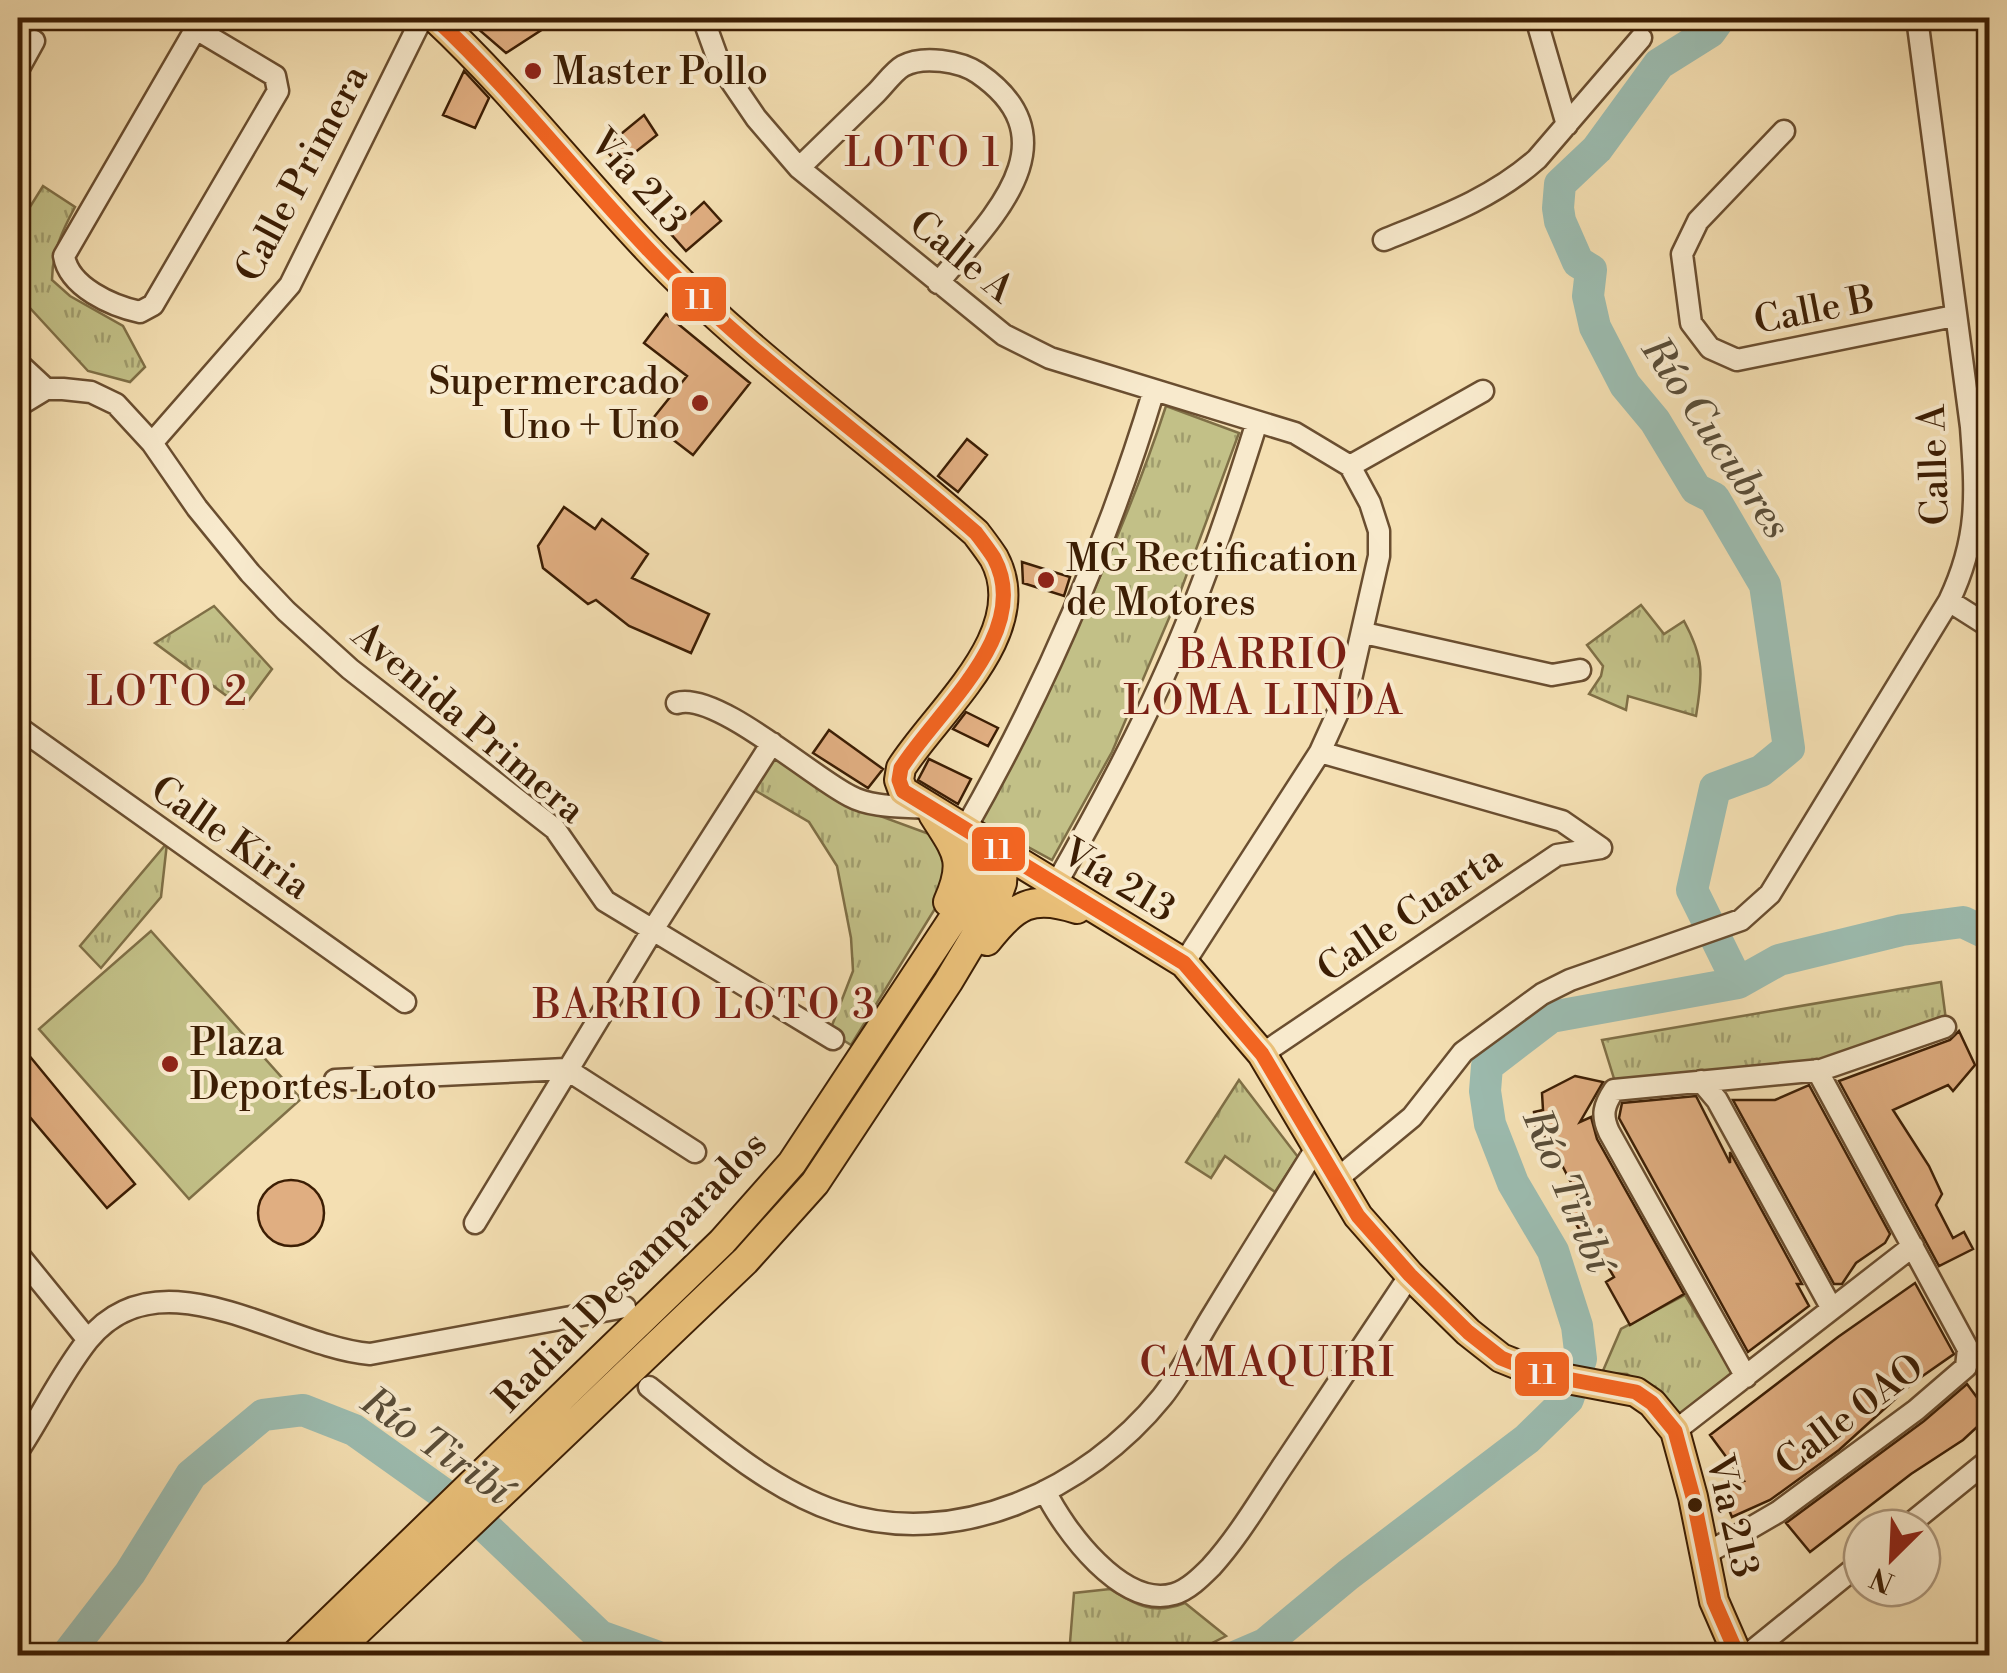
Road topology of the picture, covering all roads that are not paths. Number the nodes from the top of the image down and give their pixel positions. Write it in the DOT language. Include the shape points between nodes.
graph roads {
  1 [pos="422,18"];
  2 [pos="435,18"];
  3 [pos="703,18"];
  4 [pos="1536,18"];
  5 [pos="1917,18"];
  6 [pos="199,23"];
  7 [pos="1641,38"];
  8 [pos="34,41"];
  9 [pos="18,70"];
  10 [pos="1567,125"];
  11 [pos="1784,131"];
  12 [pos="799,168"];
  13 [pos="1384,240"];
  14 [pos="938,282"];
  15 [pos="1954,316"];
  16 [pos="18,363"];
  17 [pos="46,390"];
  18 [pos="1154,390"];
  19 [pos="1483,391"];
  20 [pos="18,406"];
  21 [pos="1258,422"];
  22 [pos="152,443"];
  23 [pos="1350,466"];
  24 [pos="1949,601"];
  25 [pos="1990,627"];
  26 [pos="1364,634"];
  27 [pos="1580,670"];
  28 [pos="677,703"];
  29 [pos="18,726"];
  30 [pos="772,743"];
  31 [pos="1320,752"];
  32 [pos="901,768"];
  33 [pos="854,798"];
  34 [pos="930,808"];
  35 [pos="984,840"];
  36 [pos="1056,886"];
  37 [pos="1006,918"];
  38 [pos="1118,922"];
  39 [pos="652,931"];
  40 [pos="926,961"];
  41 [pos="1184,963"];
  42 [pos="948,982"];
  43 [pos="405,1002"];
  44 [pos="1945,1027"];
  45 [pos="834,1039"];
  46 [pos="1262,1054"];
  47 [pos="566,1070"];
  48 [pos="1818,1070"];
  49 [pos="335,1080"];
  50 [pos="1701,1082"];
  51 [pos="1318,1145"];
  52 [pos="695,1152"];
  53 [pos="1337,1179"];
  54 [pos="475,1222"];
  55 [pos="1913,1246"];
  56 [pos="18,1254"];
  57 [pos="1410,1276"];
  58 [pos="625,1307"];
  59 [pos="1832,1309"];
  60 [pos="88,1340"];
  61 [pos="1746,1377"];
  62 [pos="649,1387"];
  63 [pos="548,1428"];
  64 [pos="1675,1431"];
  65 [pos="20,1442"];
  66 [pos="1990,1460"];
  67 [pos="1044,1491"];
  68 [pos="1929,1508"];
  69 [pos="1704,1555"];
  70 [pos="1842,1578"];
  71 [pos="372,1598"];
  72 [pos="294,1656"];
  73 [pos="331,1656"];
  74 [pos="1738,1656"];
  75 [pos="1746,1656"];
  1 -- 22 [label="street, Calle Primera" via="290,285"];
  2 -- 32 [label="main road, Vía 213" via="488,67 694,294 976,533 994,558 1004,604 993,644"];
  3 -- 12 [label="street, Calle A" via="720,65"];
  4 -- 10 [label="street"];
  5 -- 15 [label="street, Calle A"];
  6 -- 6 [label="street" via="276,76 278,91 152,306 126,309 74,280 64,256"];
  7 -- 10 [label="street"];
  8 -- 9 [label="street"];
  10 -- 13 [label="street" via="1518,175 1479,200"];
  11 -- 15 [label="street, Calle B" via="1698,221 1682,254 1691,323 1710,348 1736,360"];
  12 -- 14 [label="street, Calle A"];
  12 -- 14 [label="street" via="904,66 938,60 970,68 997,86 1022,134 1017,179"];
  14 -- 18 [label="street, Calle A" via="1004,335 1050,358"];
  15 -- 24 [label="street, Calle A" via="1975,484 1972,542"];
  16 -- 17 [label="street"];
  17 -- 20 [label="street"];
  17 -- 22 [label="street, Avenida Primera" via="104,396"];
  18 -- 21 [label="street, Calle A"];
  18 -- 35 [label="street" via="1087,584 1031,709"];
  19 -- 23 [label="street"];
  21 -- 23 [label="street, Calle A" via="1295,433"];
  21 -- 36 [label="street" via="1172,660"];
  22 -- 39 [label="street, Avenida Primera" via="197,508 286,611 372,688 555,830 605,901"];
  23 -- 26 [label="street" via="1379,532"];
  24 -- 25 [label="street"];
  24 -- 53 [label="street, Calle A" via="1770,894 1741,920 1542,994 1463,1052 1412,1117"];
  26 -- 27 [label="street" via="1552,674"];
  26 -- 31 [label="street"];
  28 -- 30 [label="street" via="698,702"];
  29 -- 43 [label="street, Calle Kiria"];
  30 -- 33 [label="street"];
  30 -- 39 [label="street"];
  31 -- 41 [label="street"];
  31 -- 46 [label="street, Calle Cuarta" via="1562,820 1601,848 1557,855"];
  32 -- 33 [label="street" via="877,792"];
  32 -- 34 [label="main road, Vía 213" via="903,791"];
  33 -- 34 [label="street"];
  34 -- 35 [label="main road, Vía 213"];
  34 -- 40 [label="main road" via="958,858 960,876"];
  35 -- 36 [label="main road, Vía 213"];
  35 -- 40 [label="main road, Radial Desamparados" via="969,894"];
  35 -- 42 [label="main road, Radial Desamparados" via="1002,882"];
  36 -- 37 [label="main road" via="1018,902"];
  36 -- 38 [label="main road, Vía 213"];
  37 -- 38 [label="main road" via="1050,900"];
  37 -- 42 [label="main road"];
  38 -- 41 [label="main road, Vía 213"];
  39 -- 45 [label="street, Avenida Primera"];
  39 -- 47 [label="street"];
  40 -- 63 [label="main road, Radial Desamparados" via="792,1163"];
  41 -- 46 [label="main road, Vía 213"];
  42 -- 63 [label="main road, Radial Desamparados" via="815,1183 746,1261"];
  44 -- 48 [label="street"];
  46 -- 51 [label="main road, Vía 213"];
  47 -- 49 [label="street"];
  47 -- 52 [label="street"];
  47 -- 54 [label="street"];
  48 -- 50 [label="street"];
  48 -- 55 [label="street"];
  50 -- 59 [label="street"];
  50 -- 61 [label="street" via="1614,1090 1603,1120"];
  51 -- 53 [label="main road, Vía 213"];
  51 -- 67 [label="street" via="1162,1396 1124,1436"];
  53 -- 57 [label="main road, Vía 213" via="1358,1216"];
  55 -- 59 [label="street"];
  55 -- 69 [label="street, Calle 0AO" via="1968,1348 1966,1368 1778,1512"];
  56 -- 60 [label="street"];
  57 -- 64 [label="main road, Vía 213" via="1500,1358 1540,1374 1636,1392"];
  57 -- 67 [label="street" via="1234,1539 1191,1585 1151,1596 1128,1585 1084,1549"];
  58 -- 60 [label="street" via="370,1354 206,1305 172,1302 120,1315"];
  59 -- 61 [label="street"];
  60 -- 65 [label="street"];
  61 -- 64 [label="street"];
  62 -- 67 [label="street" via="795,1494 866,1520 958,1522"];
  63 -- 71 [label="main road, Radial Desamparados"];
  64 -- 69 [label="main road, Vía 213"];
  66 -- 68 [label="street"];
  69 -- 74 [label="main road, Vía 213"];
  70 -- 75 [label="street"];
  71 -- 72 [label="main road, Radial Desamparados"];
  71 -- 73 [label="main road, Radial Desamparados"];
}
